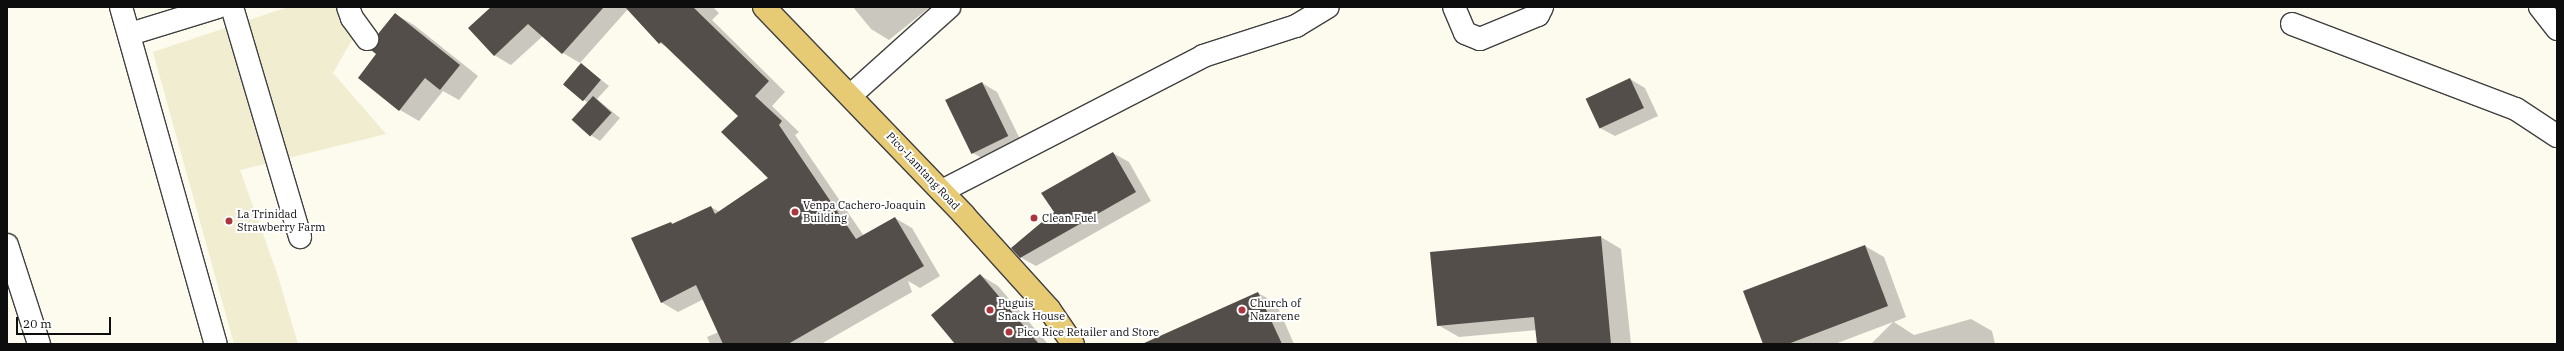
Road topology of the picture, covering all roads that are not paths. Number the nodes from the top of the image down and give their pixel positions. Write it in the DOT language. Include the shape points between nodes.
graph roads {
  1 [pos="121,7"];
  2 [pos="218,7"];
  3 [pos="232,7"];
  4 [pos="348,7"];
  5 [pos="764,7"];
  6 [pos="949,7"];
  7 [pos="1328,7"];
  8 [pos="1454,7"];
  9 [pos="1542,7"];
  10 [pos="2540,7"];
  11 [pos="2292,24"];
  12 [pos="2557,30"];
  13 [pos="130,34"];
  14 [pos="367,39"];
  15 [pos="851,95"];
  16 [pos="2557,136"];
  17 [pos="942,191"];
  18 [pos="300,237"];
  19 [pos="7,245"];
  20 [pos="39,344"];
  21 [pos="216,344"];
  22 [pos="1073,344"];
  1 -- 13 [label="street"];
  2 -- 13 [label="street"];
  3 -- 18 [label="street"];
  4 -- 14 [label="street" via="352,18"];
  5 -- 15 [label="main road, Pico-Lamtang Road"];
  6 -- 15 [label="street"];
  7 -- 17 [label="street" via="1296,26 1203,56"];
  8 -- 9 [label="street" via="1465,33 1480,39 1538,15"];
  10 -- 12 [label="street"];
  11 -- 16 [label="street" via="2516,109"];
  13 -- 21 [label="street"];
  15 -- 17 [label="main road, Pico-Lamtang Road"];
  17 -- 22 [label="main road, Pico-Lamtang Road" via="1049,309"];
  19 -- 20 [label="street"];
}
